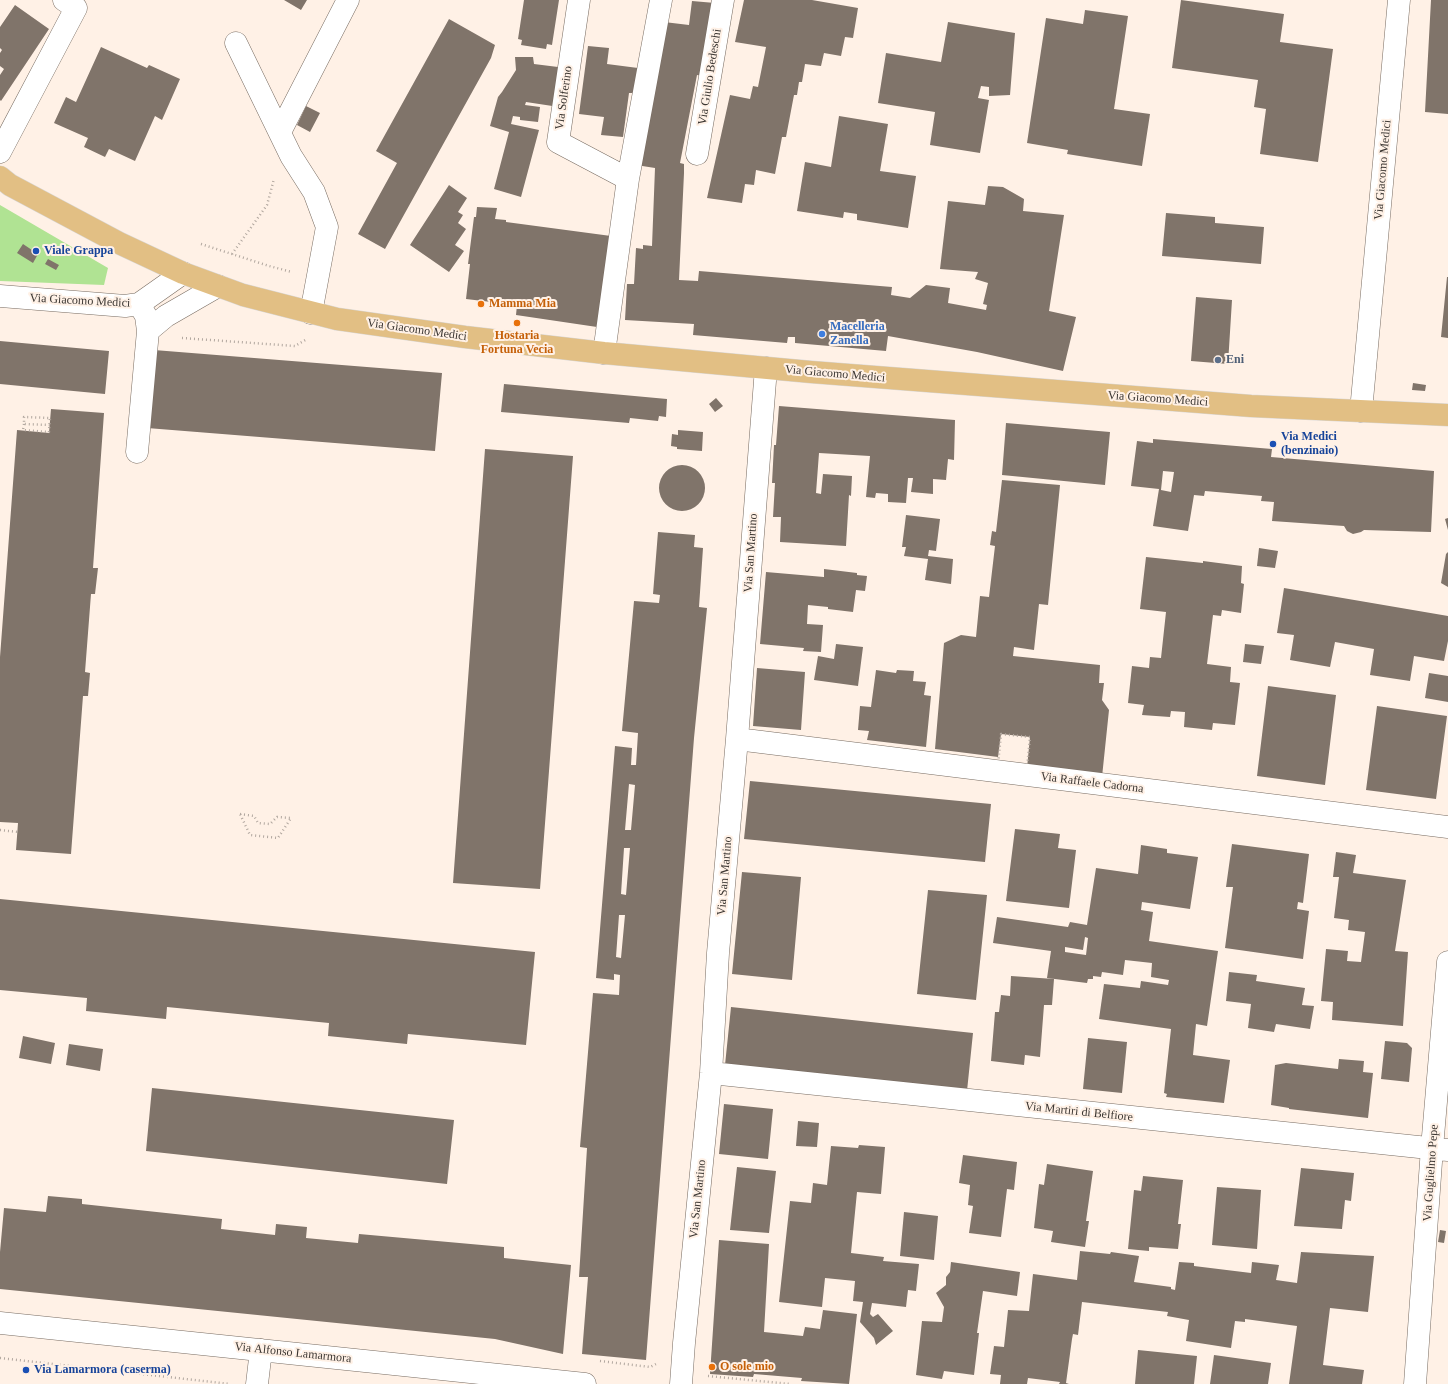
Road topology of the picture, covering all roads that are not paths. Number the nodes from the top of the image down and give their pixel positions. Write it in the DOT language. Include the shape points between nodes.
graph roads {
  1 [pos="64,0"];
  2 [pos="348,0"];
  3 [pos="579,0"];
  4 [pos="661,0"];
  5 [pos="723,0"];
  6 [pos="1399,0"];
  7 [pos="236,43"];
  8 [pos="280,132"];
  9 [pos="0,152"];
  10 [pos="697,154"];
  11 [pos="0,177"];
  12 [pos="628,179"];
  13 [pos="183,273"];
  14 [pos="218,286"];
  15 [pos="0,296"];
  16 [pos="139,304"];
  17 [pos="311,313"];
  18 [pos="148,331"];
  19 [pos="604,353"];
  20 [pos="766,368"];
  21 [pos="1361,411"];
  22 [pos="1448,415"];
  23 [pos="137,452"];
  24 [pos="737,739"];
  25 [pos="1448,827"];
  26 [pos="1448,962"];
  27 [pos="711,1073"];
  28 [pos="1440,1149"];
  29 [pos="0,1323"];
  30 [pos="261,1350"];
  31 [pos="257,1384"];
  32 [pos="585,1384"];
  33 [pos="681,1384"];
  34 [pos="1415,1384"];
  1 -- 9 [label="street" via="76,8"];
  2 -- 8 [label="street"];
  3 -- 12 [label="street, Via Solferino" via="558,142"];
  4 -- 12 [label="street"];
  5 -- 10 [label="street, Via Giulio Bedeschi"];
  6 -- 21 [label="street, Via Giacomo Medici"];
  7 -- 8 [label="street"];
  8 -- 17 [label="street" via="291,156 314,192 327,227"];
  11 -- 13 [label="main road" via="10,185 119,243"];
  12 -- 19 [label="street"];
  13 -- 14 [label="main road, Via Giacomo Medici"];
  13 -- 16 [label="street, Via Giacomo Medici"];
  14 -- 17 [label="main road, Via Giacomo Medici"];
  14 -- 18 [label="street" via="166,316"];
  15 -- 16 [label="street, Via Giacomo Medici" via="125,306"];
  16 -- 18 [label="street" via="146,316"];
  17 -- 19 [label="main road, Via Giacomo Medici" via="465,337"];
  18 -- 23 [label="street"];
  19 -- 20 [label="main road, Via Giacomo Medici"];
  20 -- 21 [label="main road, Via Giacomo Medici" via="1251,406"];
  20 -- 24 [label="street, Via San Martino"];
  21 -- 22 [label="main road, Via Giacomo Medici"];
  24 -- 25 [label="street, Via Raffaele Cadorna"];
  24 -- 27 [label="street, Via San Martino" via="718,953"];
  26 -- 28 [label="street, Via Guglielmo Pepe"];
  27 -- 28 [label="street, Via Martiri di Belfiore"];
  27 -- 33 [label="street, Via San Martino"];
  28 -- 34 [label="street, Via Guglielmo Pepe"];
  29 -- 30 [label="street, Via Alfonso Lamarmora"];
  30 -- 31 [label="street"];
  30 -- 32 [label="street, Via Alfonso Lamarmora"];
}
